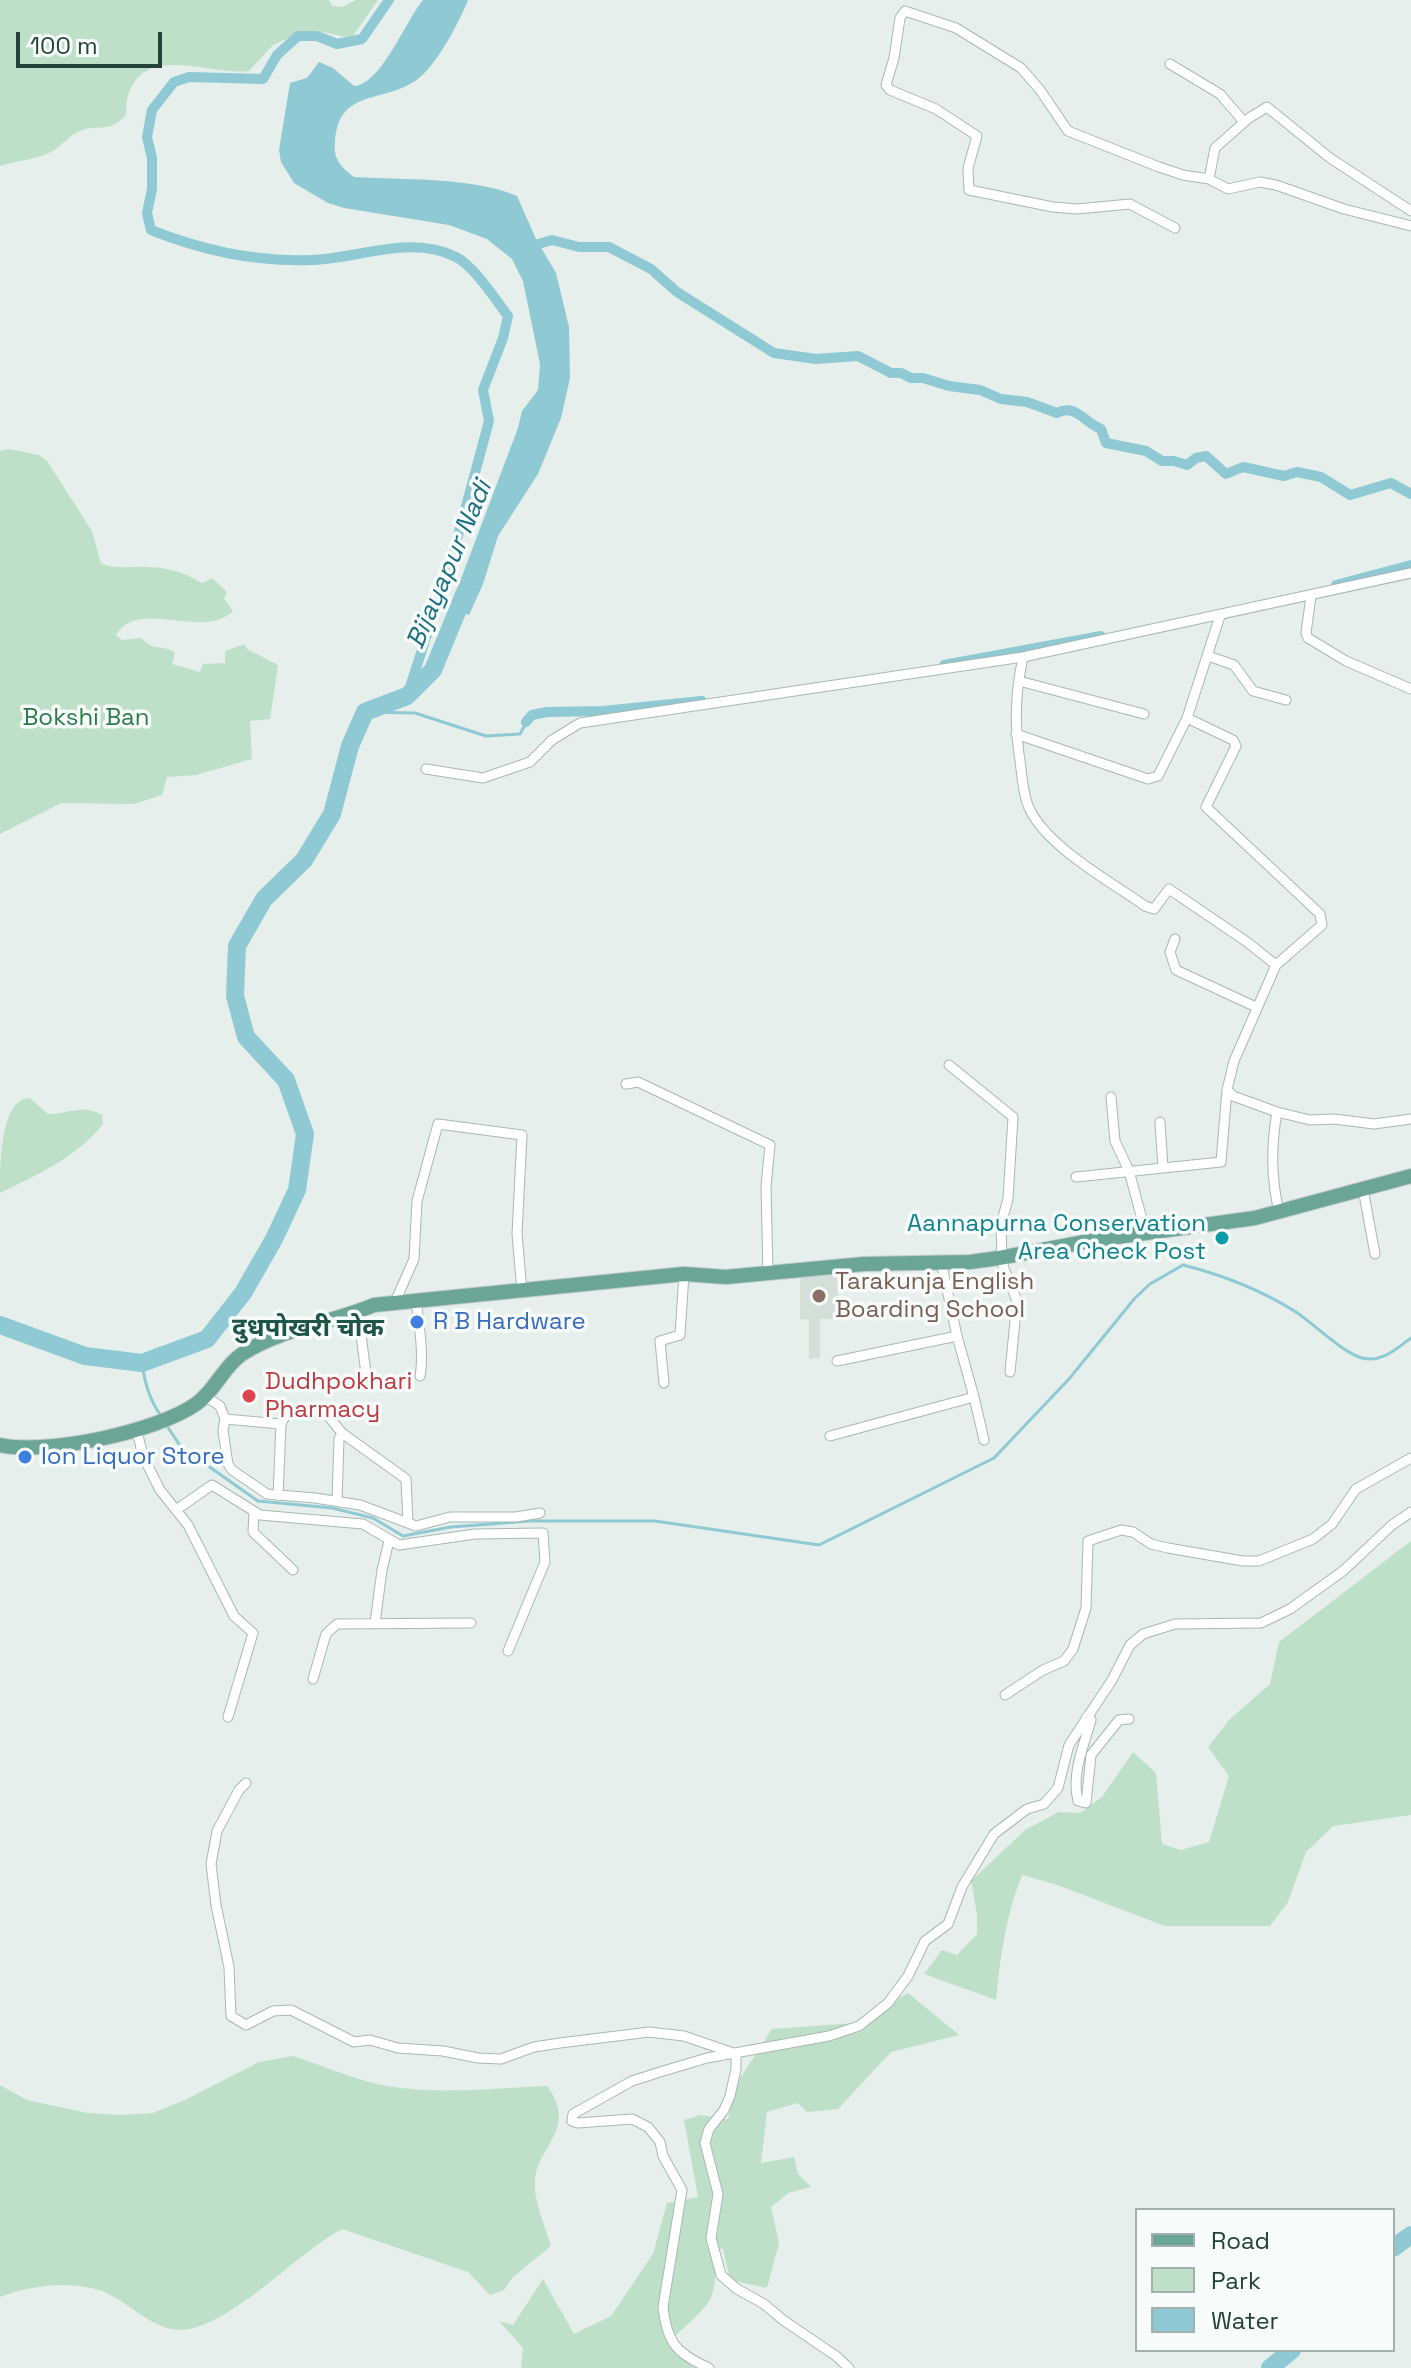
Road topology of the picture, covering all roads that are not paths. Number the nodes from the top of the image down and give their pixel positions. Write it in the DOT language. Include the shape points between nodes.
graph roads {
  1 [pos="1170,64"];
  2 [pos="1244,122"];
  3 [pos="1209,179"];
  4 [pos="1411,211"];
  5 [pos="1411,226"];
  6 [pos="1175,228"];
  7 [pos="1411,573"];
  8 [pos="1311,596"];
  9 [pos="1220,616"];
  10 [pos="1208,656"];
  11 [pos="1023,657"];
  12 [pos="1019,681"];
  13 [pos="1411,689"];
  14 [pos="1286,700"];
  15 [pos="1144,714"];
  16 [pos="1187,718"];
  17 [pos="1016,734"];
  18 [pos="426,769"];
  19 [pos="1175,939"];
  20 [pos="1276,965"];
  21 [pos="1256,1007"];
  22 [pos="949,1065"];
  23 [pos="626,1084"];
  24 [pos="1227,1090"];
  25 [pos="1111,1097"];
  26 [pos="1277,1112"];
  27 [pos="1411,1119"];
  28 [pos="1160,1122"];
  29 [pos="1163,1168"];
  30 [pos="1129,1171"];
  31 [pos="1411,1176"];
  32 [pos="1076,1177"];
  33 [pos="1363,1189"];
  34 [pos="1279,1212"];
  35 [pos="1146,1234"];
  36 [pos="1375,1254"];
  37 [pos="1003,1258"];
  38 [pos="941,1261"];
  39 [pos="768,1273"];
  40 [pos="684,1274"];
  41 [pos="522,1291"];
  42 [pos="416,1301"];
  43 [pos="395,1302"];
  44 [pos="350,1315"];
  45 [pos="957,1336"];
  46 [pos="837,1361"];
  47 [pos="1010,1372"];
  48 [pos="420,1376"];
  49 [pos="664,1383"];
  50 [pos="382,1385"];
  51 [pos="205,1396"];
  52 [pos="974,1397"];
  53 [pos="225,1419"];
  54 [pos="281,1424"];
  55 [pos="137,1431"];
  56 [pos="342,1433"];
  57 [pos="830,1436"];
  58 [pos="984,1440"];
  59 [pos="0,1445"];
  60 [pos="1411,1458"];
  61 [pos="278,1496"];
  62 [pos="337,1501"];
  63 [pos="176,1510"];
  64 [pos="254,1512"];
  65 [pos="1411,1512"];
  66 [pos="540,1513"];
  67 [pos="408,1523"];
  68 [pos="389,1541"];
  69 [pos="293,1570"];
  70 [pos="375,1623"];
  71 [pos="471,1623"];
  72 [pos="508,1651"];
  73 [pos="313,1679"];
  74 [pos="1005,1695"];
  75 [pos="228,1717"];
  76 [pos="1086,1718"];
  77 [pos="1129,1719"];
  78 [pos="246,1783"];
  79 [pos="736,2054"];
  80 [pos="709,2368"];
  81 [pos="849,2368"];
  1 -- 2 [label="street" via="1220,94"];
  2 -- 3 [label="street" via="1215,148"];
  2 -- 4 [label="street" via="1267,107 1330,158"];
  3 -- 5 [label="street" via="1228,189 1260,182 1276,185"];
  3 -- 6 [label="street" via="1159,167 1068,131 1021,68 956,28 905,11 900,18 886,85 977,136 968,168 969,190 1053,207 1130,204"];
  7 -- 8 [label="street"];
  8 -- 9 [label="street"];
  8 -- 13 [label="street" via="1308,638"];
  9 -- 10 [label="street"];
  9 -- 11 [label="street"];
  10 -- 14 [label="street" via="1234,665 1253,691"];
  10 -- 16 [label="street"];
  11 -- 12 [label="street"];
  11 -- 18 [label="street" via="580,723 530,762 483,778"];
  12 -- 15 [label="street"];
  12 -- 17 [label="street"];
  16 -- 17 [label="street" via="1158,776 1148,779"];
  16 -- 20 [label="street" via="1235,743 1206,807 1320,914 1322,925"];
  17 -- 20 [label="street" via="1025,798 1059,845 1145,906 1154,909 1169,889"];
  19 -- 21 [label="street" via="1170,952 1176,970"];
  20 -- 21 [label="street"];
  21 -- 24 [label="street"];
  22 -- 37 [label="street" via="1013,1117 1008,1199 1001,1224"];
  23 -- 39 [label="street" via="638,1082 770,1145"];
  24 -- 26 [label="street"];
  24 -- 29 [label="street" via="1221,1162"];
  25 -- 30 [label="street" via="1115,1141"];
  26 -- 27 [label="street" via="1374,1124"];
  26 -- 34 [label="street" via="1271,1140"];
  28 -- 29 [label="street"];
  29 -- 30 [label="street"];
  30 -- 32 [label="street"];
  30 -- 35 [label="street"];
  31 -- 33 [label="main road"];
  33 -- 34 [label="main road"];
  33 -- 36 [label="street"];
  34 -- 35 [label="main road"];
  35 -- 37 [label="main road"];
  37 -- 38 [label="main road"];
  37 -- 47 [label="street" via="1017,1301"];
  38 -- 39 [label="main road"];
  38 -- 45 [label="street"];
  39 -- 40 [label="main road"];
  40 -- 41 [label="main road"];
  40 -- 49 [label="street" via="680,1335 660,1341"];
  41 -- 42 [label="main road"];
  41 -- 43 [label="street" via="517,1234 522,1135 438,1124 417,1201 414,1259"];
  42 -- 43 [label="main road"];
  42 -- 48 [label="street" via="423,1357"];
  43 -- 44 [label="main road"];
  44 -- 50 [label="street" via="360,1326 368,1379"];
  44 -- 51 [label="main road" via="326,1319 243,1354"];
  45 -- 46 [label="street"];
  45 -- 52 [label="street"];
  51 -- 53 [label="street" via="220,1406"];
  51 -- 55 [label="main road"];
  52 -- 57 [label="street"];
  52 -- 58 [label="street"];
  53 -- 54 [label="street"];
  53 -- 61 [label="street" via="224,1450 232,1470 259,1490"];
  54 -- 56 [label="street" via="286,1414 325,1412"];
  54 -- 61 [label="street"];
  55 -- 59 [label="main road" via="33,1448"];
  55 -- 63 [label="street" via="143,1456"];
  56 -- 62 [label="street"];
  56 -- 67 [label="street" via="406,1479"];
  60 -- 74 [label="street" via="1356,1489 1332,1524 1313,1539 1259,1561 1168,1548 1121,1530 1088,1541 1089,1588 1073,1649 1064,1661"];
  61 -- 62 [label="street"];
  62 -- 67 [label="street"];
  63 -- 64 [label="street" via="212,1485"];
  63 -- 75 [label="street" via="234,1616 253,1633"];
  64 -- 68 [label="street" via="363,1524"];
  64 -- 69 [label="street" via="253,1532"];
  65 -- 76 [label="street" via="1343,1571 1261,1623 1175,1624 1143,1634 1122,1656"];
  66 -- 67 [label="street"];
  68 -- 70 [label="street"];
  68 -- 72 [label="street" via="409,1545 475,1534 543,1533 545,1562"];
  70 -- 71 [label="street"];
  70 -- 73 [label="street" via="333,1625"];
  76 -- 77 [label="street" via="1091,1720 1075,1792 1078,1801 1086,1803 1091,1755 1119,1720"];
  76 -- 79 [label="street" via="1069,1745 1058,1788 1044,1804 1027,1809 994,1834 962,1887 948,1924 925,1941 888,2003 859,2026"];
  78 -- 79 [label="street" via="217,1831 210,1868 229,1967 231,2016 243,2024 252,2025 273,2011 291,2010 354,2042 370,2040 478,2058 501,2059 534,2047 649,2032 684,2036"];
  79 -- 80 [label="street" via="632,2081 571,2117 578,2123 632,2119 660,2142 682,2190 663,2307 665,2326 686,2359"];
  79 -- 81 [label="street" via="730,2096 705,2143 718,2194 711,2238 721,2275"];
}
